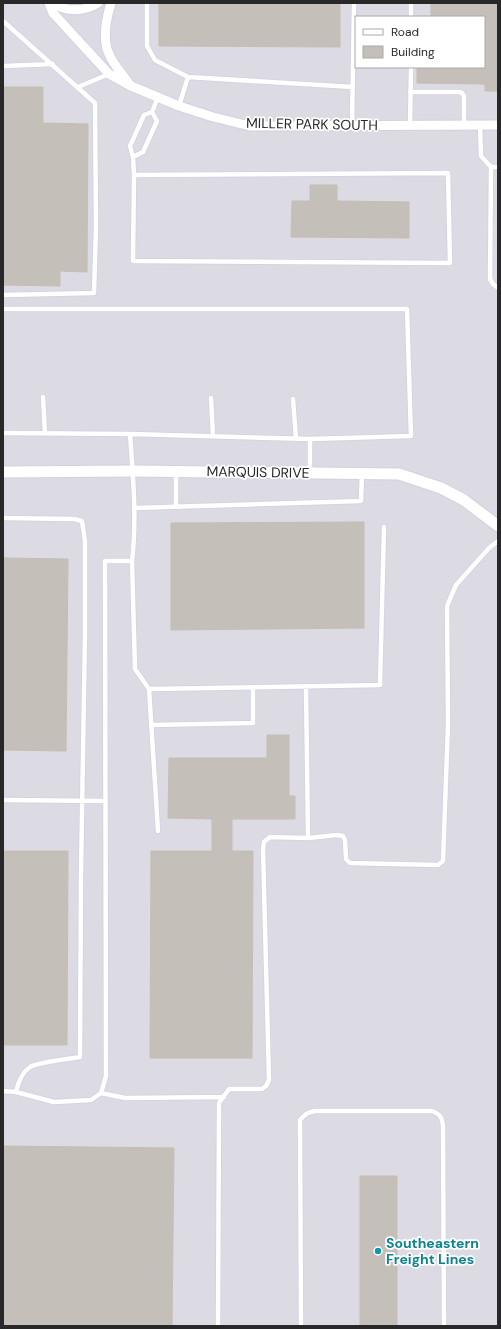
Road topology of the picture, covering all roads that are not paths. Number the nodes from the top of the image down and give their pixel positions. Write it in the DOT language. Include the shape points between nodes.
graph roads {
  1 [pos="49,3"];
  2 [pos="52,3"];
  3 [pos="98,3"];
  4 [pos="111,3"];
  5 [pos="147,3"];
  6 [pos="354,3"];
  7 [pos="412,3"];
  8 [pos="411,16"];
  9 [pos="3,21"];
  10 [pos="53,64"];
  11 [pos="3,66"];
  12 [pos="411,68"];
  13 [pos="109,74"];
  14 [pos="188,77"];
  15 [pos="131,86"];
  16 [pos="78,87"];
  17 [pos="352,87"];
  18 [pos="410,92"];
  19 [pos="158,97"];
  20 [pos="179,106"];
  21 [pos="152,112"];
  22 [pos="352,125"];
  23 [pos="410,125"];
  24 [pos="464,125"];
  25 [pos="480,125"];
  26 [pos="498,125"];
  27 [pos="133,157"];
  28 [pos="491,167"];
  29 [pos="498,167"];
  30 [pos="134,175"];
  31 [pos="498,288"];
  32 [pos="3,295"];
  33 [pos="3,309"];
  34 [pos="43,397"];
  35 [pos="211,398"];
  36 [pos="293,399"];
  37 [pos="3,433"];
  38 [pos="45,434"];
  39 [pos="130,434"];
  40 [pos="213,436"];
  41 [pos="296,439"];
  42 [pos="310,439"];
  43 [pos="133,471"];
  44 [pos="176,471"];
  45 [pos="3,472"];
  46 [pos="310,473"];
  47 [pos="362,473"];
  48 [pos="176,506"];
  49 [pos="134,508"];
  50 [pos="3,518"];
  51 [pos="498,526"];
  52 [pos="384,527"];
  53 [pos="498,541"];
  54 [pos="132,561"];
  55 [pos="306,686"];
  56 [pos="253,687"];
  57 [pos="149,689"];
  58 [pos="151,725"];
  59 [pos="3,800"];
  60 [pos="82,801"];
  61 [pos="105,801"];
  62 [pos="158,831"];
  63 [pos="308,838"];
  64 [pos="3,1091"];
  65 [pos="16,1092"];
  66 [pos="101,1093"];
  67 [pos="224,1097"];
  68 [pos="218,1326"];
  69 [pos="301,1326"];
  70 [pos="444,1326"];
  1 -- 13 [label="street, MILLER PARK SOUTH" via="53,13"];
  2 -- 3 [label="street" via="73,10 85,9"];
  4 -- 15 [label="street" via="106,45 112,60"];
  5 -- 14 [label="lane" via="147,46 155,60"];
  6 -- 17 [label="lane"];
  7 -- 8 [label="lane"];
  9 -- 10 [label="lane"];
  10 -- 11 [label="lane"];
  10 -- 16 [label="lane"];
  12 -- 18 [label="lane"];
  13 -- 15 [label="street, MILLER PARK SOUTH"];
  13 -- 16 [label="lane"];
  14 -- 17 [label="lane"];
  14 -- 20 [label="lane"];
  15 -- 19 [label="street, MILLER PARK SOUTH"];
  16 -- 32 [label="lane" via="95,103 94,294"];
  17 -- 22 [label="lane"];
  18 -- 23 [label="lane"];
  18 -- 24 [label="lane" via="462,93"];
  19 -- 20 [label="street, MILLER PARK SOUTH"];
  19 -- 21 [label="lane"];
  20 -- 22 [label="street, MILLER PARK SOUTH" via="250,126"];
  21 -- 27 [label="lane" via="144,115 130,146"];
  21 -- 27 [label="lane" via="156,121 144,152"];
  22 -- 23 [label="street, MILLER PARK SOUTH"];
  23 -- 24 [label="street, MILLER PARK SOUTH"];
  24 -- 25 [label="street, MILLER PARK SOUTH"];
  25 -- 26 [label="street, MILLER PARK SOUTH"];
  25 -- 28 [label="lane" via="481,156"];
  27 -- 30 [label="lane"];
  28 -- 29 [label="lane"];
  28 -- 31 [label="lane" via="490,279"];
  30 -- 30 [label="lane" via="133,261 450,263 448,173"];
  33 -- 42 [label="lane" via="407,309 411,436"];
  34 -- 38 [label="lane"];
  35 -- 40 [label="lane"];
  36 -- 41 [label="lane"];
  37 -- 38 [label="lane"];
  38 -- 39 [label="lane"];
  39 -- 40 [label="lane"];
  39 -- 43 [label="lane"];
  40 -- 41 [label="lane"];
  41 -- 42 [label="lane"];
  42 -- 46 [label="lane"];
  43 -- 44 [label="street, MARQUIS DRIVE"];
  43 -- 45 [label="street, MARQUIS DRIVE"];
  43 -- 49 [label="lane"];
  44 -- 46 [label="street, MARQUIS DRIVE"];
  44 -- 48 [label="lane"];
  46 -- 47 [label="street, MARQUIS DRIVE"];
  47 -- 48 [label="lane" via="361,501"];
  47 -- 51 [label="street, MARQUIS DRIVE" via="398,474 441,488 464,500"];
  48 -- 49 [label="lane"];
  49 -- 54 [label="lane"];
  50 -- 60 [label="lane" via="74,519 82,522 85,541"];
  52 -- 55 [label="lane" via="380,685"];
  53 -- 63 [label="lane" via="456,585 447,606 448,724 443,861 438,865 350,863 346,859 343,836"];
  54 -- 57 [label="lane" via="135,669"];
  54 -- 61 [label="lane" via="105,561"];
  55 -- 56 [label="lane"];
  55 -- 63 [label="lane"];
  56 -- 57 [label="lane"];
  56 -- 58 [label="lane" via="253,723"];
  57 -- 58 [label="lane"];
  58 -- 62 [label="lane"];
  59 -- 60 [label="lane"];
  60 -- 61 [label="lane"];
  60 -- 65 [label="lane" via="80,1057 30,1067 20,1078"];
  61 -- 66 [label="lane" via="106,1076"];
  63 -- 67 [label="lane" via="270,837 264,842 269,1080 262,1089 229,1090"];
  64 -- 65 [label="lane"];
  65 -- 66 [label="lane" via="54,1102 91,1100"];
  66 -- 67 [label="lane" via="125,1098"];
  67 -- 68 [label="lane" via="219,1103"];
  69 -- 70 [label="lane" via="300,1120 308,1112 315,1111 432,1111 442,1118 443,1126"];
}
